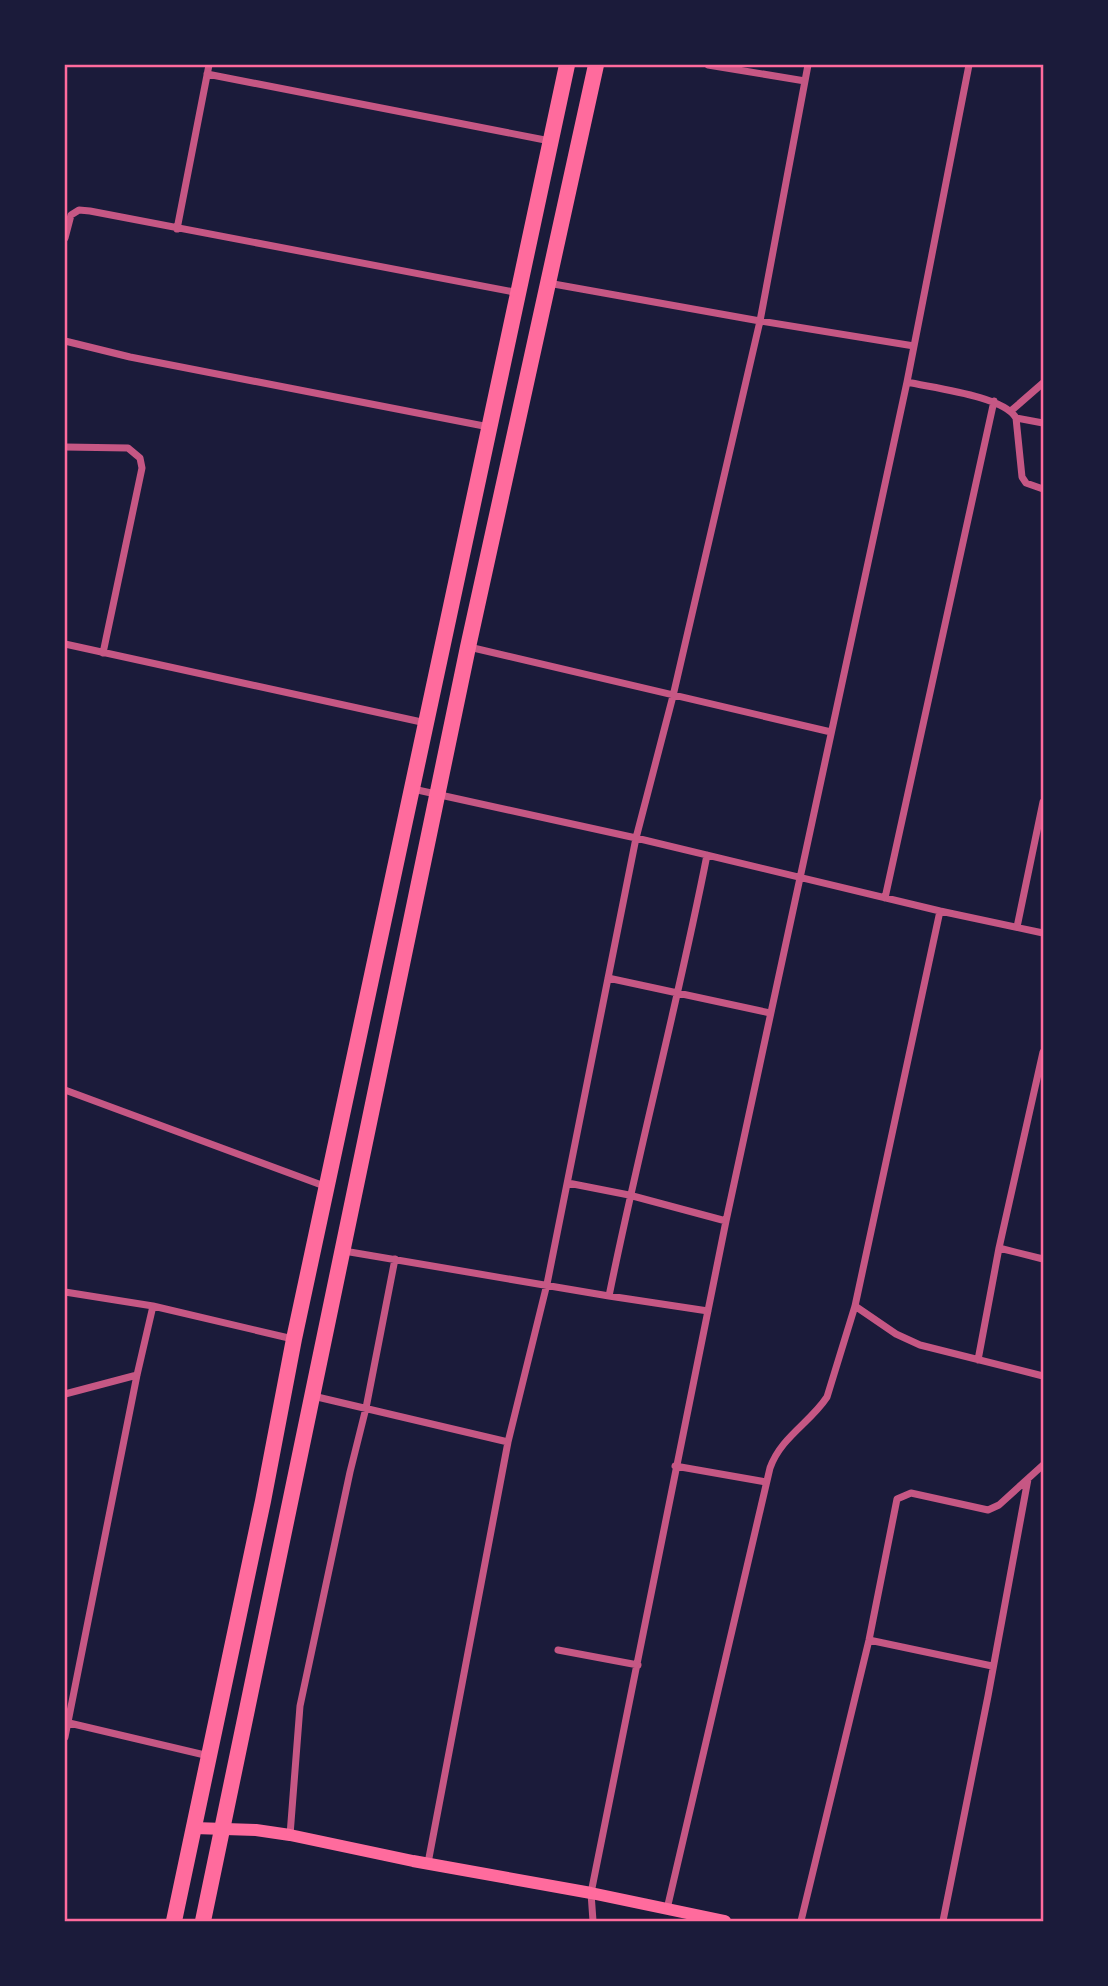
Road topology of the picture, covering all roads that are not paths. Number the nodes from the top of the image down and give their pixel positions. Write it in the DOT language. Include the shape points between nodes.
graph roads {
  1 [pos="209,65"];
  2 [pos="567,65"];
  3 [pos="596,65"];
  4 [pos="708,65"];
  5 [pos="808,65"];
  6 [pos="970,65"];
  7 [pos="207,74"];
  8 [pos="805,81"];
  9 [pos="552,141"];
  10 [pos="177,229"];
  11 [pos="65,238"];
  12 [pos="547,283"];
  13 [pos="519,293"];
  14 [pos="760,321"];
  15 [pos="65,341"];
  16 [pos="914,346"];
  17 [pos="907,382"];
  18 [pos="1043,383"];
  19 [pos="994,401"];
  20 [pos="1012,410"];
  21 [pos="1016,418"];
  22 [pos="1043,423"];
  23 [pos="489,427"];
  24 [pos="65,447"];
  25 [pos="1043,489"];
  26 [pos="65,644"];
  27 [pos="468,647"];
  28 [pos="103,653"];
  29 [pos="673,696"];
  30 [pos="426,723"];
  31 [pos="831,732"];
  32 [pos="413,789"];
  33 [pos="438,795"];
  34 [pos="1043,802"];
  35 [pos="636,838"];
  36 [pos="707,855"];
  37 [pos="800,876"];
  38 [pos="885,898"];
  39 [pos="940,911"];
  40 [pos="1017,927"];
  41 [pos="1043,933"];
  42 [pos="608,978"];
  43 [pos="677,992"];
  44 [pos="770,1013"];
  45 [pos="1043,1052"];
  46 [pos="65,1090"];
  47 [pos="568,1183"];
  48 [pos="328,1187"];
  49 [pos="629,1195"];
  50 [pos="726,1221"];
  51 [pos="999,1248"];
  52 [pos="343,1251"];
  53 [pos="395,1259"];
  54 [pos="1043,1259"];
  55 [pos="547,1284"];
  56 [pos="65,1292"];
  57 [pos="609,1296"];
  58 [pos="153,1306"];
  59 [pos="855,1306"];
  60 [pos="708,1311"];
  61 [pos="294,1339"];
  62 [pos="978,1360"];
  63 [pos="136,1375"];
  64 [pos="1043,1376"];
  65 [pos="65,1394"];
  66 [pos="313,1396"];
  67 [pos="366,1408"];
  68 [pos="508,1442"];
  69 [pos="1043,1465"];
  70 [pos="675,1466"];
  71 [pos="1028,1478"];
  72 [pos="766,1482"];
  73 [pos="869,1640"];
  74 [pos="558,1650"];
  75 [pos="638,1665"];
  76 [pos="992,1666"];
  77 [pos="66,1723"];
  78 [pos="65,1737"];
  79 [pos="209,1756"];
  80 [pos="194,1828"];
  81 [pos="224,1828"];
  82 [pos="290,1835"];
  83 [pos="428,1863"];
  84 [pos="591,1892"];
  85 [pos="667,1909"];
  86 [pos="702,1919"];
  87 [pos="174,1921"];
  88 [pos="203,1921"];
  89 [pos="593,1921"];
  90 [pos="725,1921"];
  91 [pos="801,1921"];
  92 [pos="943,1921"];
  1 -- 7 [label="street"];
  2 -- 9 [label="highway"];
  3 -- 12 [label="highway"];
  4 -- 8 [label="street"];
  5 -- 8 [label="street"];
  6 -- 16 [label="street"];
  7 -- 9 [label="street"];
  7 -- 10 [label="street"];
  8 -- 14 [label="street"];
  9 -- 13 [label="highway"];
  10 -- 11 [label="street" via="79,210 71,215"];
  10 -- 13 [label="street"];
  12 -- 14 [label="street"];
  12 -- 27 [label="highway"];
  13 -- 23 [label="highway"];
  14 -- 16 [label="street"];
  14 -- 29 [label="street"];
  15 -- 23 [label="street"];
  16 -- 17 [label="street"];
  17 -- 19 [label="street"];
  17 -- 31 [label="street"];
  18 -- 20 [label="street"];
  19 -- 20 [label="street"];
  19 -- 38 [label="street"];
  20 -- 21 [label="street"];
  21 -- 22 [label="street"];
  21 -- 25 [label="street" via="1022,477"];
  23 -- 30 [label="highway"];
  24 -- 28 [label="street" via="128,448 140,458 142,468"];
  26 -- 28 [label="street"];
  27 -- 29 [label="street"];
  27 -- 33 [label="highway"];
  28 -- 30 [label="street"];
  29 -- 31 [label="street"];
  29 -- 35 [label="street"];
  30 -- 32 [label="highway"];
  31 -- 37 [label="street"];
  32 -- 33 [label="street"];
  32 -- 48 [label="highway"];
  33 -- 35 [label="street"];
  33 -- 52 [label="highway"];
  34 -- 40 [label="street"];
  35 -- 36 [label="street"];
  35 -- 42 [label="street"];
  36 -- 37 [label="street"];
  36 -- 43 [label="street"];
  37 -- 38 [label="street"];
  37 -- 44 [label="street"];
  38 -- 39 [label="street"];
  39 -- 40 [label="street"];
  39 -- 59 [label="street"];
  40 -- 41 [label="street"];
  42 -- 43 [label="street"];
  42 -- 47 [label="street"];
  43 -- 44 [label="street"];
  43 -- 49 [label="street"];
  44 -- 50 [label="street"];
  45 -- 51 [label="street"];
  46 -- 48 [label="street"];
  47 -- 49 [label="street"];
  47 -- 55 [label="street"];
  48 -- 61 [label="highway"];
  49 -- 50 [label="street"];
  49 -- 57 [label="street"];
  50 -- 60 [label="street"];
  51 -- 54 [label="street"];
  51 -- 62 [label="street"];
  52 -- 53 [label="street"];
  52 -- 66 [label="highway"];
  53 -- 55 [label="street"];
  53 -- 67 [label="street"];
  55 -- 57 [label="street"];
  55 -- 68 [label="street"];
  56 -- 58 [label="street"];
  57 -- 60 [label="street"];
  58 -- 61 [label="street"];
  58 -- 63 [label="street"];
  59 -- 62 [label="street" via="906,1340"];
  59 -- 72 [label="street" via="827,1397 775,1454"];
  60 -- 70 [label="street"];
  61 -- 79 [label="highway"];
  62 -- 64 [label="street"];
  63 -- 65 [label="street"];
  63 -- 77 [label="street"];
  66 -- 67 [label="street"];
  66 -- 81 [label="highway"];
  67 -- 68 [label="street"];
  67 -- 82 [label="street" via="300,1706"];
  68 -- 83 [label="street"];
  69 -- 71 [label="street"];
  70 -- 72 [label="street"];
  70 -- 75 [label="street"];
  71 -- 73 [label="street" via="988,1510 911,1493 897,1499"];
  71 -- 76 [label="street"];
  72 -- 85 [label="street"];
  73 -- 76 [label="street"];
  73 -- 91 [label="street"];
  74 -- 75 [label="street"];
  75 -- 84 [label="street"];
  76 -- 92 [label="street"];
  77 -- 78 [label="street"];
  77 -- 79 [label="street"];
  79 -- 80 [label="highway"];
  80 -- 81 [label="main road"];
  80 -- 87 [label="highway"];
  81 -- 82 [label="main road"];
  81 -- 88 [label="highway"];
  82 -- 83 [label="main road"];
  83 -- 84 [label="main road"];
  84 -- 85 [label="main road"];
  84 -- 89 [label="street"];
  85 -- 86 [label="main road"];
  86 -- 90 [label="main road"];
}
